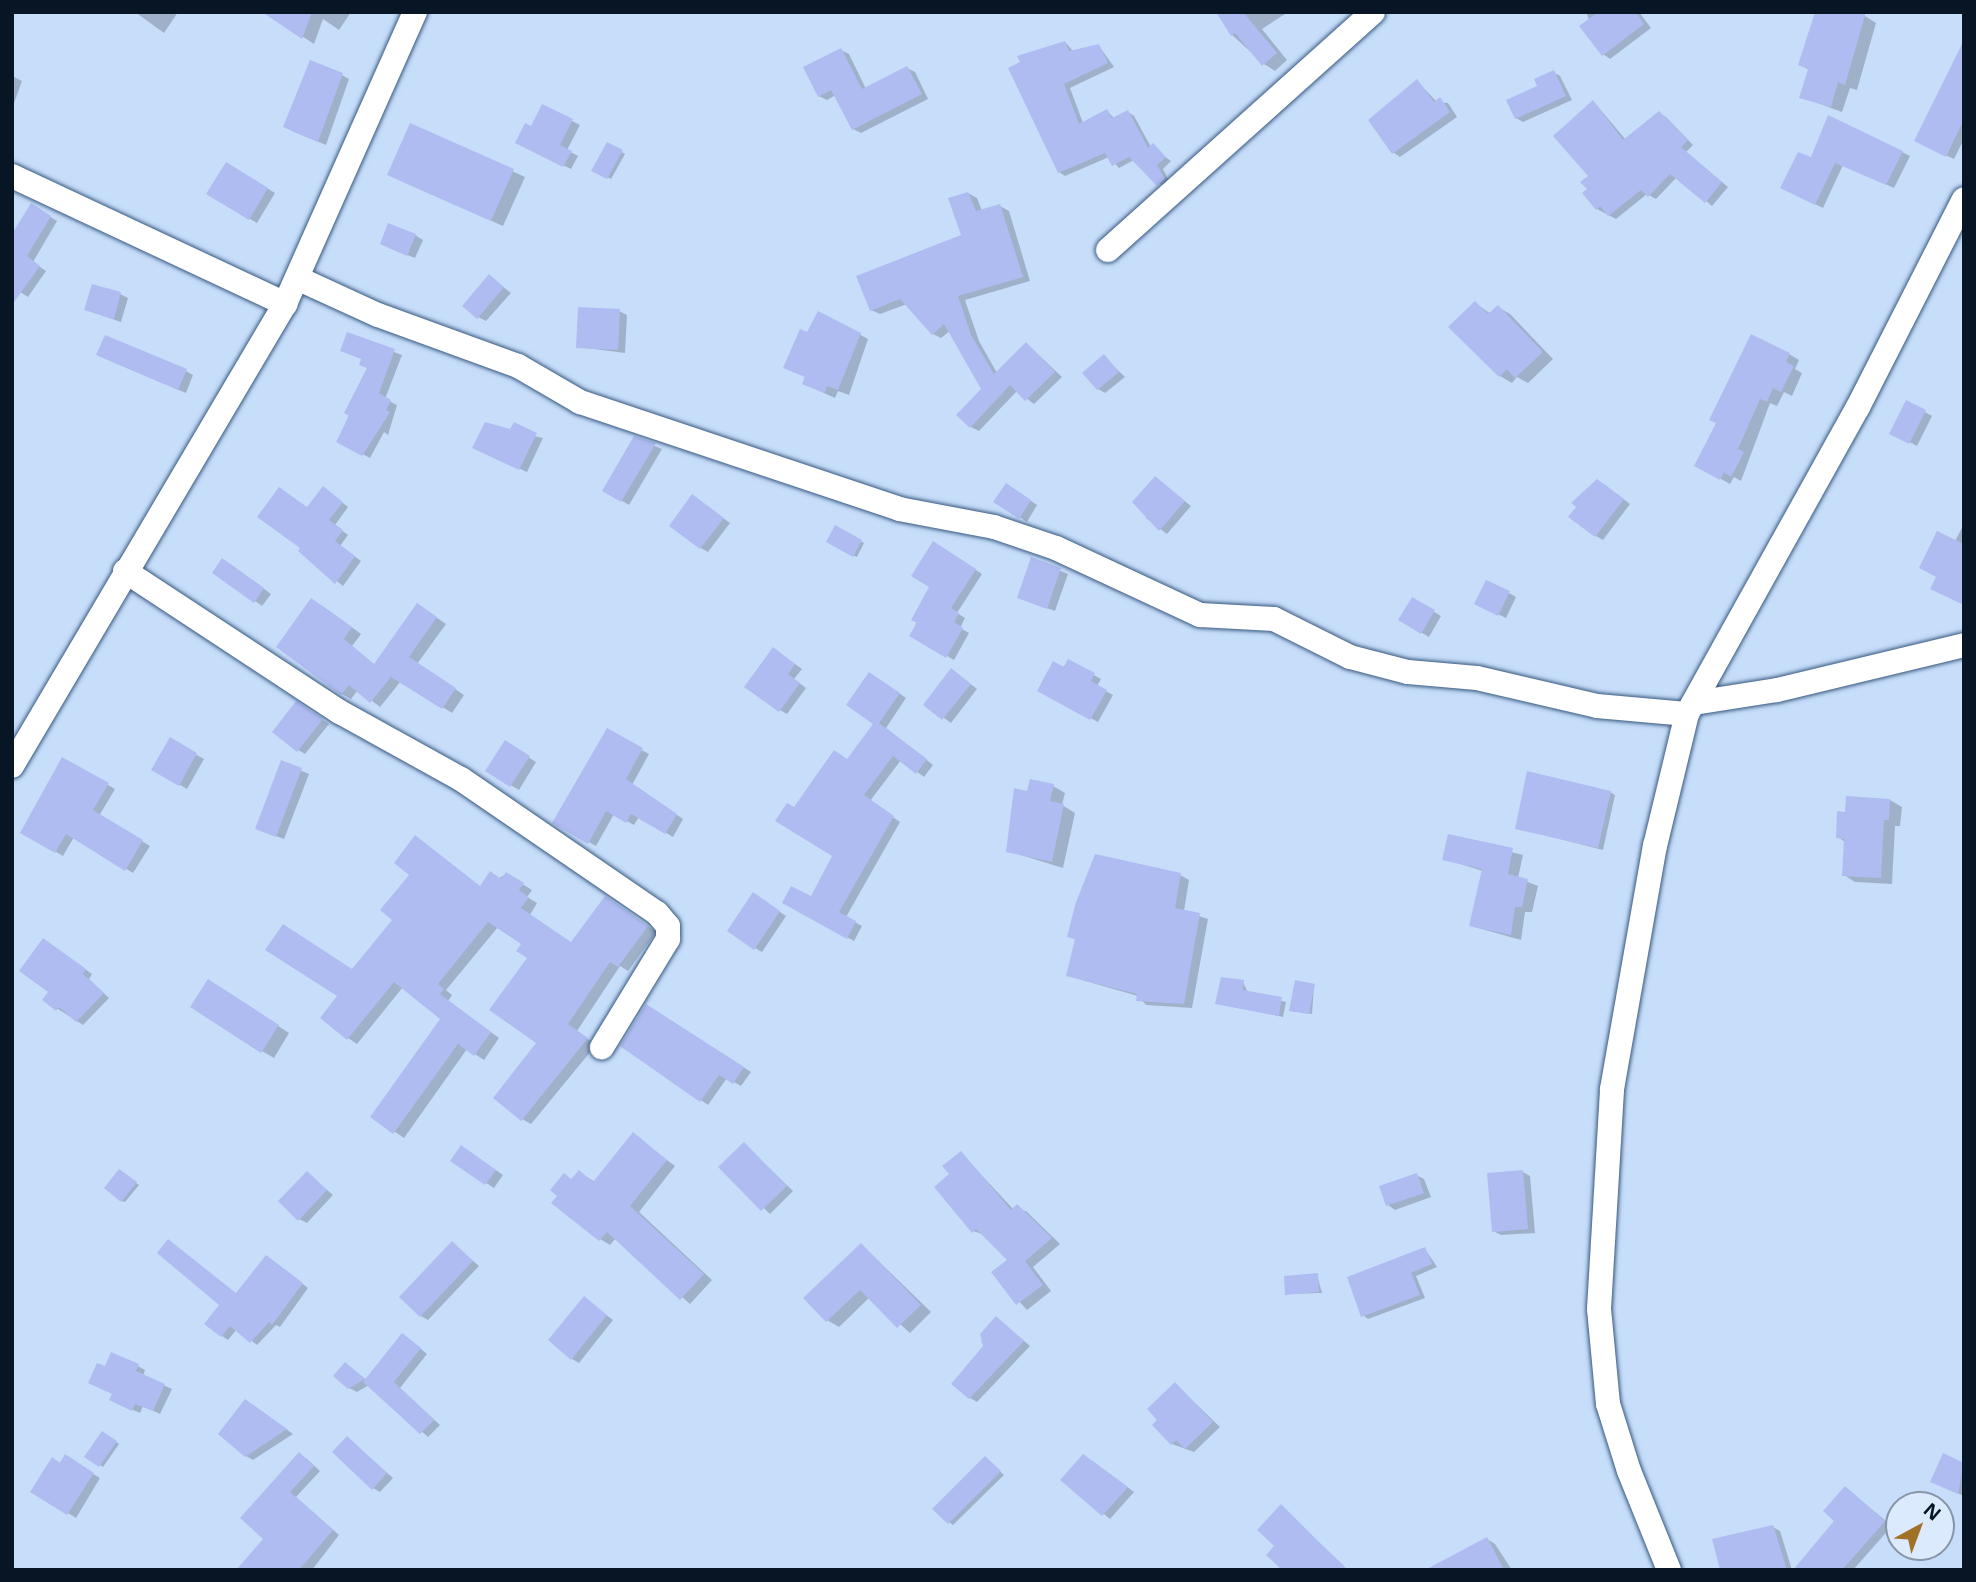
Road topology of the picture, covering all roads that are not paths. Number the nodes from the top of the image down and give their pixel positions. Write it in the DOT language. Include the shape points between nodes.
graph roads {
  1 [pos="415,12"];
  2 [pos="1373,12"];
  3 [pos="12,176"];
  4 [pos="1964,199"];
  5 [pos="1108,250"];
  6 [pos="297,278"];
  7 [pos="285,304"];
  8 [pos="125,571"];
  9 [pos="1964,645"];
  10 [pos="1690,708"];
  11 [pos="12,766"];
  12 [pos="603,1047"];
  13 [pos="1669,1570"];
  1 -- 6 [label="street"];
  2 -- 5 [label="street"];
  3 -- 7 [label="street"];
  4 -- 10 [label="street" via="1858,407"];
  6 -- 7 [label="street"];
  6 -- 10 [label="street" via="378,315 497,357 580,402 898,509 994,527 1056,548 1200,615 1274,619 1350,657 1408,672 1477,678 1597,706"];
  7 -- 8 [label="street"];
  8 -- 11 [label="street"];
  8 -- 12 [label="street" via="340,712 461,779 657,912 668,926 668,939"];
  9 -- 10 [label="street"];
  10 -- 13 [label="street" via="1655,846 1612,1089 1599,1308 1608,1404"];
}
